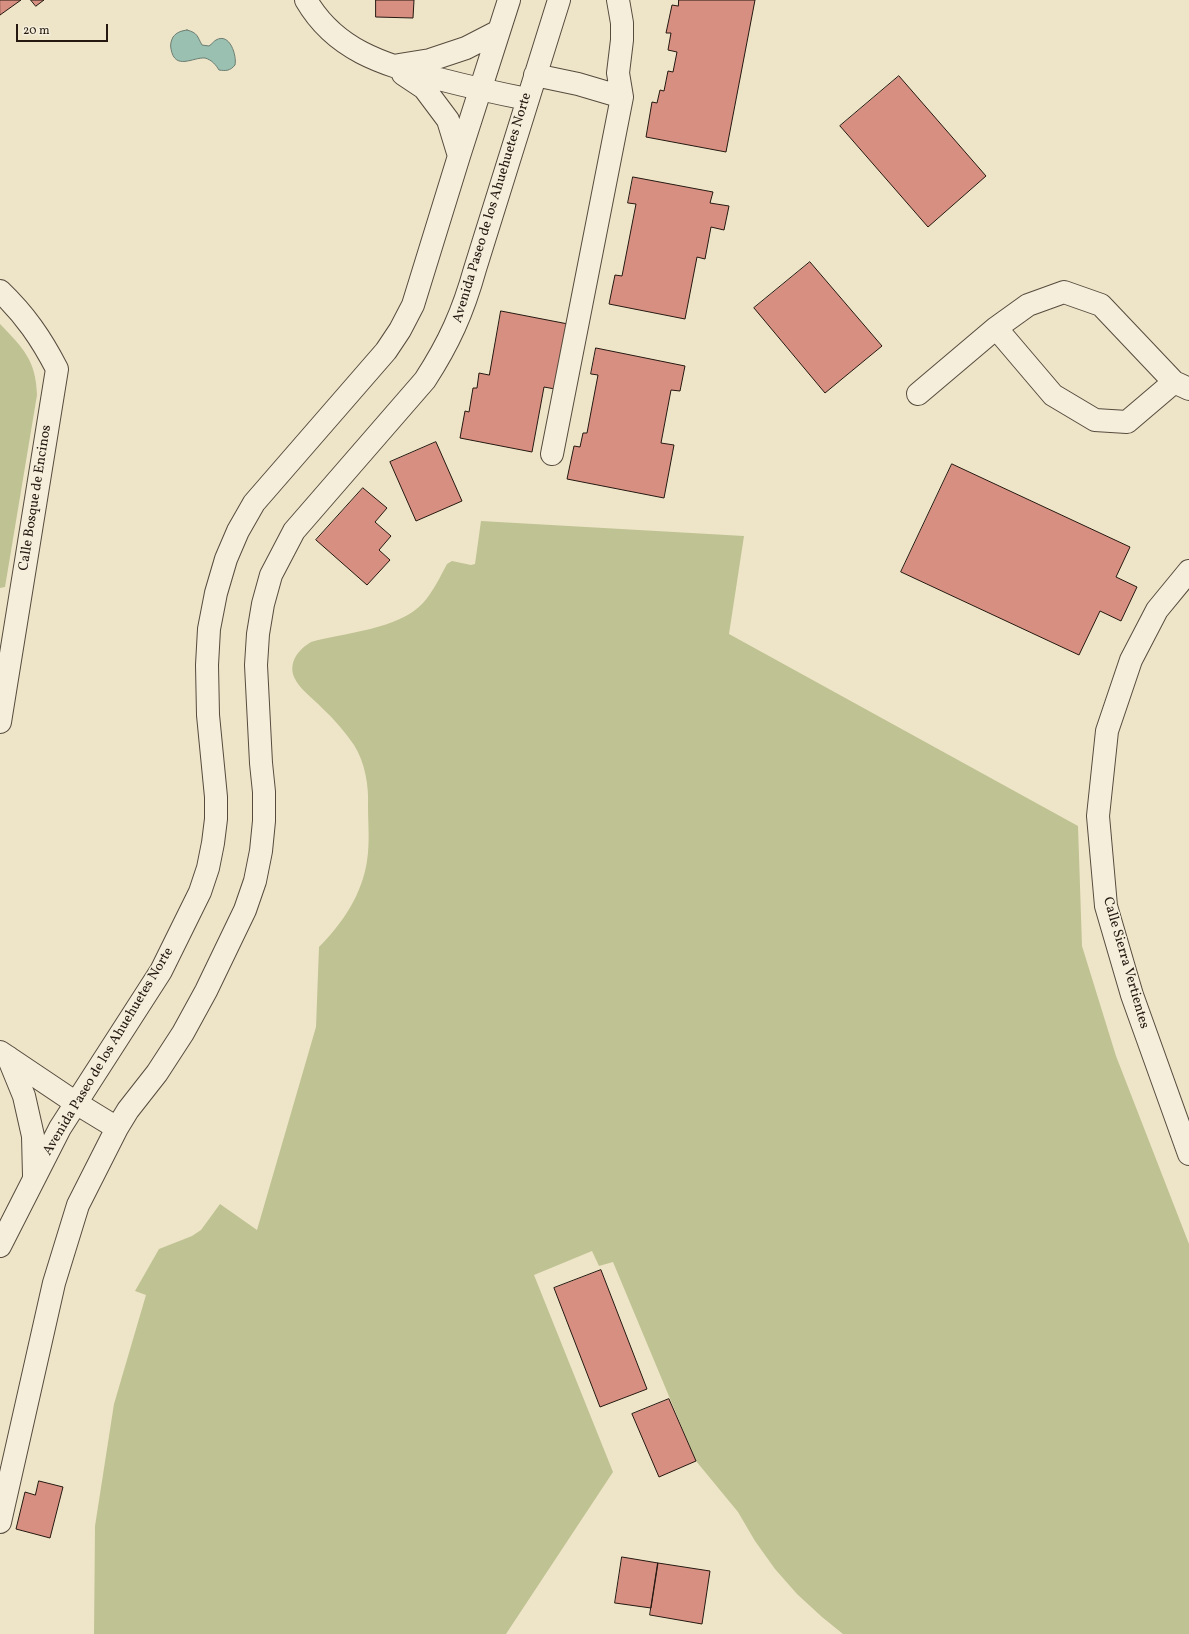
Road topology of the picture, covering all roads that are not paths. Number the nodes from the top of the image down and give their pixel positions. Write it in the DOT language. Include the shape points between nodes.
graph roads {
  1 [pos="306,0"];
  2 [pos="509,0"];
  3 [pos="559,0"];
  4 [pos="618,0"];
  5 [pos="499,31"];
  6 [pos="392,67"];
  7 [pos="534,75"];
  8 [pos="480,90"];
  9 [pos="622,97"];
  10 [pos="527,99"];
  11 [pos="459,156"];
  12 [pos="0,291"];
  13 [pos="996,328"];
  14 [pos="1181,386"];
  15 [pos="918,394"];
  16 [pos="552,454"];
  17 [pos="1189,571"];
  18 [pos="0,722"];
  19 [pos="4,1055"];
  20 [pos="76,1103"];
  21 [pos="117,1128"];
  22 [pos="1189,1154"];
  23 [pos="34,1178"];
  24 [pos="0,1246"];
  25 [pos="0,1522"];
  1 -- 6 [label="street" via="324,25 344,43"];
  2 -- 5 [label="street, Avenida Paseo de los Ahuehuetes Norte"];
  3 -- 7 [label="street, Avenida Paseo de los Ahuehuetes Norte"];
  4 -- 9 [label="street" via="622,23 618,73"];
  5 -- 6 [label="street" via="466,48 430,60"];
  5 -- 8 [label="street, Avenida Paseo de los Ahuehuetes Norte"];
  6 -- 8 [label="street"];
  6 -- 11 [label="street" via="424,88 448,120"];
  7 -- 9 [label="street"];
  7 -- 10 [label="street, Avenida Paseo de los Ahuehuetes Norte"];
  8 -- 10 [label="street"];
  8 -- 11 [label="street, Avenida Paseo de los Ahuehuetes Norte"];
  9 -- 16 [label="street"];
  10 -- 21 [label="street, Avenida Paseo de los Ahuehuetes Norte" via="456,328 425,380 294,531 271,575 258,634 256,665 264,821 255,881 245,910 206,992 157,1073"];
  11 -- 20 [label="street, Avenida Paseo de los Ahuehuetes Norte" via="415,298 400,330 386,351 254,503 226,559 209,629 208,715 216,819 208,868 200,892 161,971"];
  12 -- 18 [label="street, Calle Bosque de Encinos" via="31,324 57,369"];
  13 -- 14 [label="street" via="1028,305 1064,292 1101,305"];
  13 -- 14 [label="street" via="1053,395 1095,420 1127,422"];
  13 -- 15 [label="street"];
  17 -- 22 [label="street, Calle Sierra Vertientes" via="1157,610 1131,660 1107,731 1098,816 1106,906 1132,995"];
  19 -- 20 [label="street"];
  19 -- 23 [label="street" via="24,1096 33,1136"];
  20 -- 21 [label="street"];
  20 -- 23 [label="street, Avenida Paseo de los Ahuehuetes Norte"];
  21 -- 25 [label="street, Avenida Paseo de los Ahuehuetes Norte" via="78,1205 54,1283"];
  23 -- 24 [label="street, Avenida Paseo de los Ahuehuetes Norte"];
}
